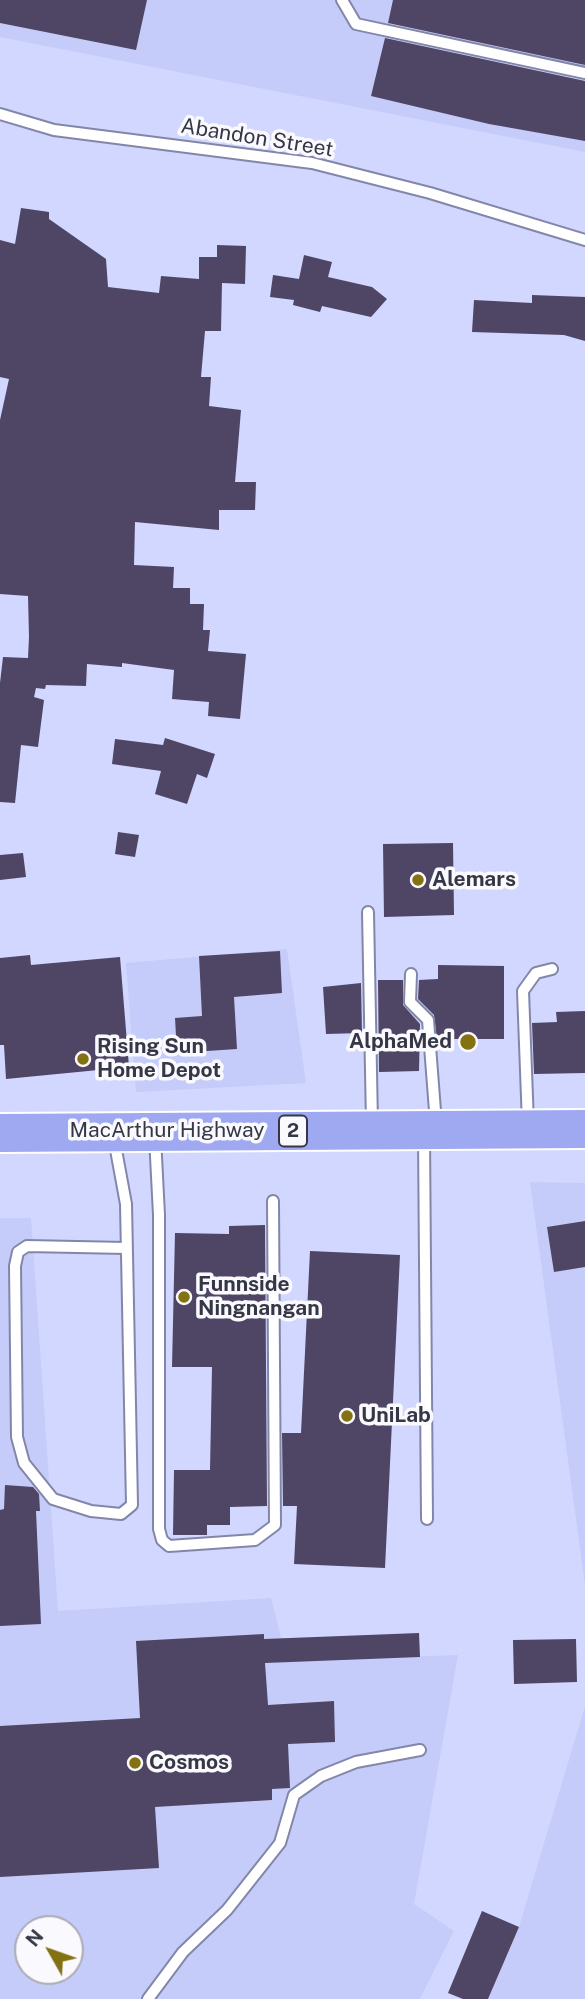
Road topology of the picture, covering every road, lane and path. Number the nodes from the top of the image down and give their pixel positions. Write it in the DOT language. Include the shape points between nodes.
graph roads {
  1 [pos="342,0"];
  2 [pos="585,73"];
  3 [pos="0,114"];
  4 [pos="585,240"];
  5 [pos="368,912"];
  6 [pos="552,969"];
  7 [pos="411,974"];
  8 [pos="528,1129"];
  9 [pos="585,1129"];
  10 [pos="372,1130"];
  11 [pos="430,1130"];
  12 [pos="113,1132"];
  13 [pos="155,1132"];
  14 [pos="0,1133"];
  15 [pos="273,1201"];
  16 [pos="126,1248"];
  17 [pos="427,1519"];
  18 [pos="420,1750"];
  19 [pos="149,1999"];
  1 -- 2 [label="lane" via="355,24"];
  3 -- 4 [label="lane, Abandon Street" via="54,130 312,163"];
  5 -- 10 [label="lane"];
  6 -- 8 [label="lane" via="536,973 523,990"];
  7 -- 11 [label="lane" via="410,1002 428,1020"];
  8 -- 9 [label="highway, MacArthur Highway / 2"];
  8 -- 11 [label="highway, MacArthur Highway / 2"];
  10 -- 11 [label="highway, MacArthur Highway / 2"];
  10 -- 13 [label="highway, MacArthur Highway / 2"];
  11 -- 17 [label="lane"];
  12 -- 13 [label="highway, MacArthur Highway / 2"];
  12 -- 14 [label="highway, MacArthur Highway / 2"];
  12 -- 16 [label="lane" via="126,1204"];
  13 -- 15 [label="lane" via="159,1528 169,1546 255,1540 275,1525"];
  16 -- 16 [label="lane" via="132,1505 121,1514 91,1511 53,1499 24,1463 18,1437 15,1266 18,1252 27,1246"];
  18 -- 19 [label="lane" via="356,1762 321,1776 294,1795 280,1843 227,1910 183,1952"];
}
